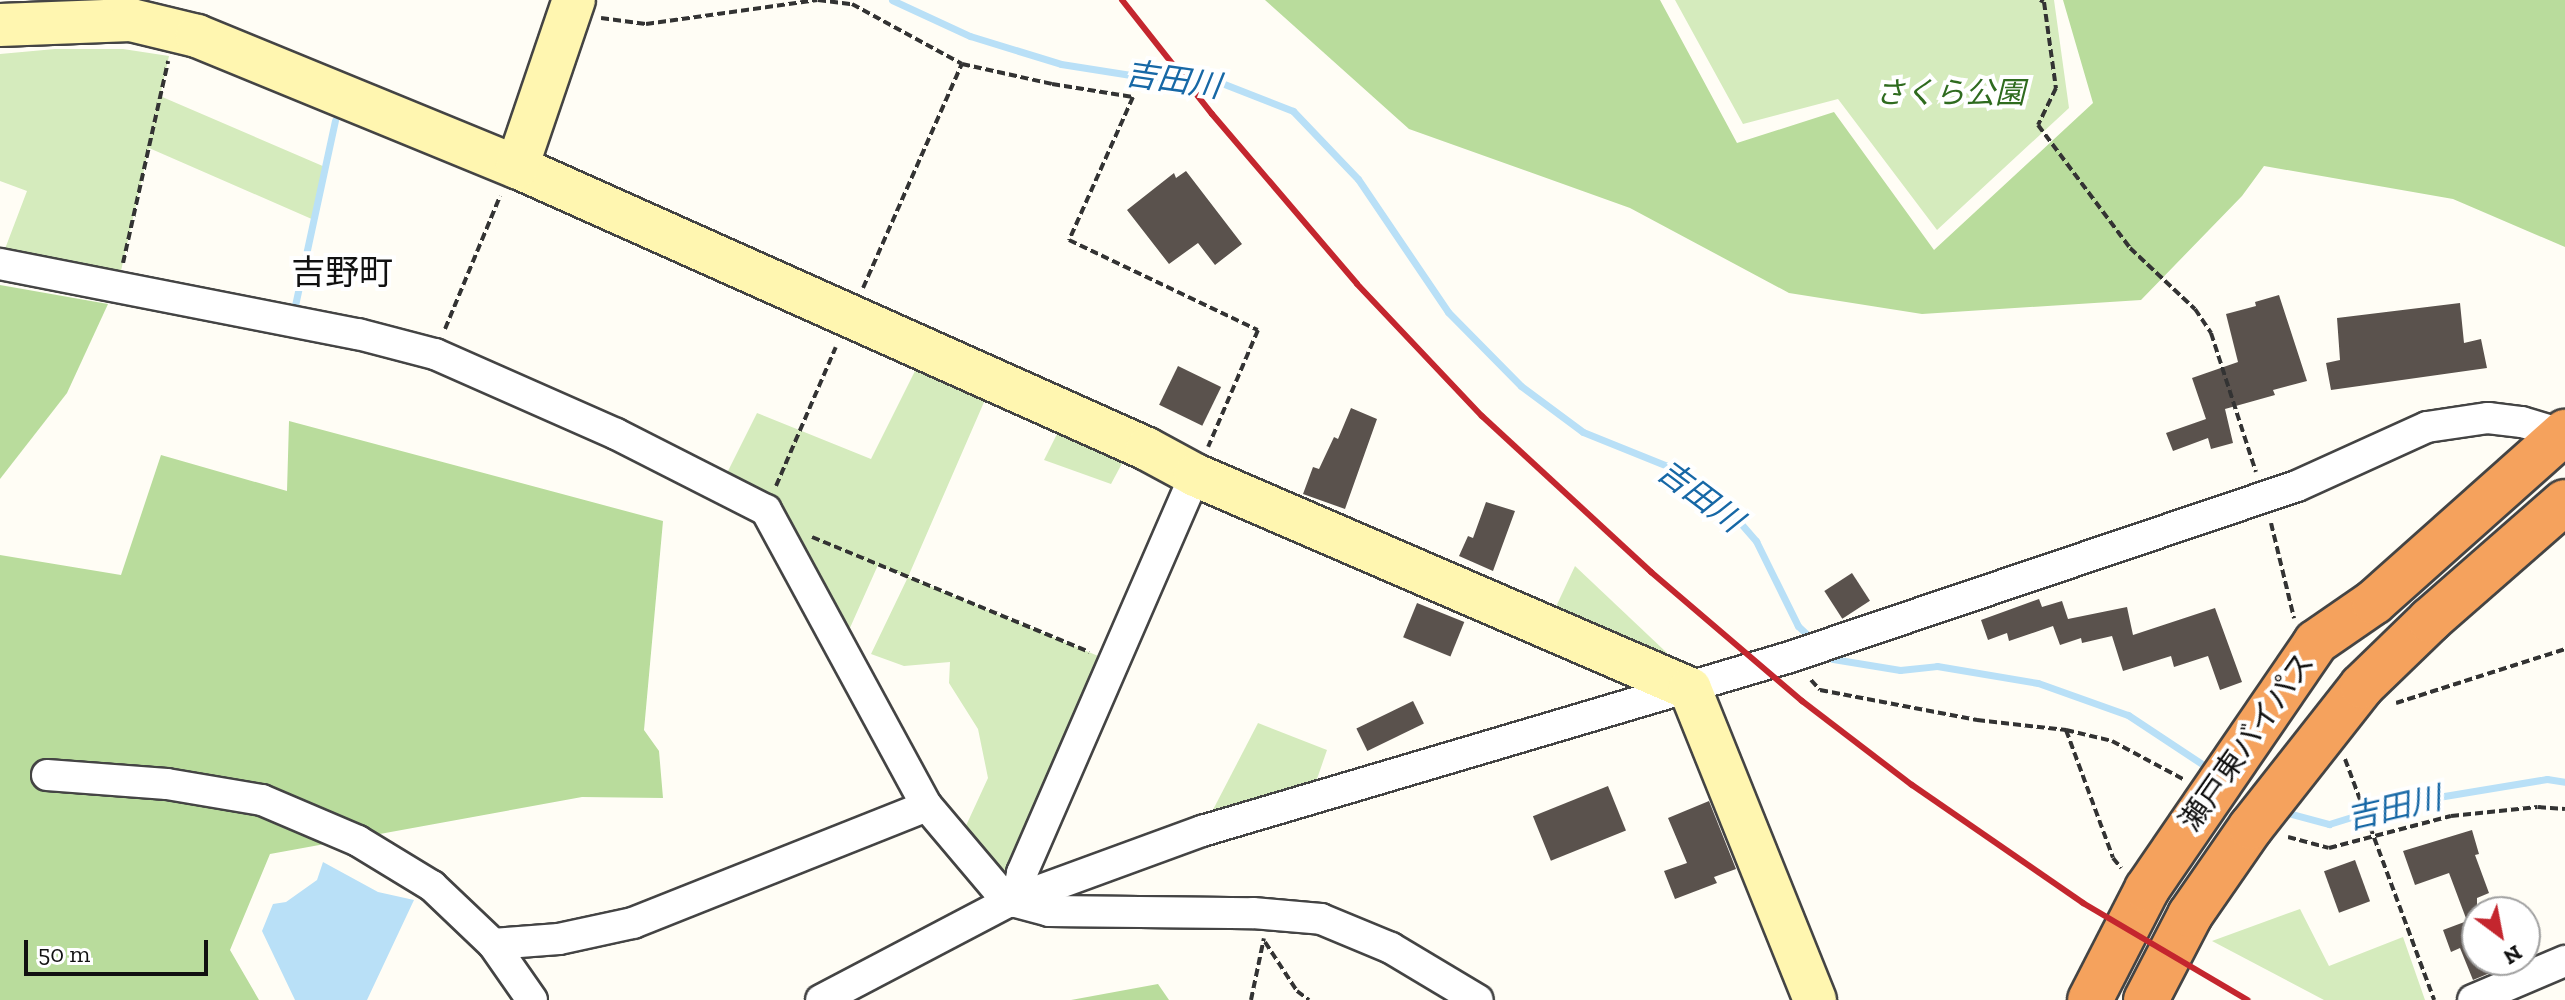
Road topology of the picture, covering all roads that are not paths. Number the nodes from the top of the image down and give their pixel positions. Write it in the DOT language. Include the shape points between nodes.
graph roads {
  1 [pos="572,6"];
  2 [pos="0,25"];
  3 [pos="517,167"];
  4 [pos="0,264"];
  5 [pos="2564,434"];
  6 [pos="1195,475"];
  7 [pos="2565,502"];
  8 [pos="1690,689"];
  9 [pos="47,775"];
  10 [pos="927,806"];
  11 [pos="1012,902"];
  12 [pos="493,944"];
  13 [pos="2565,961"];
  14 [pos="532,1000"];
  15 [pos="821,1000"];
  16 [pos="1478,1000"];
  17 [pos="1815,1000"];
  18 [pos="2090,1000"];
  19 [pos="2146,1000"];
  20 [pos="2473,1000"];
  1 -- 3 [label="street"];
  2 -- 3 [label="street" via="131,20 174,28"];
  3 -- 6 [label="street"];
  4 -- 10 [label="street" via="118,284 435,354 616,434 766,510"];
  5 -- 8 [label="street" via="2488,418 2427,427 2297,486"];
  5 -- 18 [label="highway, 瀬戸東バイパス" via="2374,602 2316,642 2147,889"];
  6 -- 8 [label="street"];
  6 -- 11 [label="street"];
  7 -- 19 [label="highway, 瀬戸東バイパス" via="2362,686 2285,780 2190,915"];
  8 -- 11 [label="street" via="1202,831"];
  8 -- 17 [label="street"];
  9 -- 12 [label="street" via="167,784 262,800 358,841 432,886"];
  10 -- 11 [label="street"];
  10 -- 12 [label="street" via="633,923 559,939"];
  11 -- 15 [label="street"];
  11 -- 16 [label="street" via="1049,911 1263,929 1321,919 1391,948"];
  12 -- 14 [label="street"];
  13 -- 20 [label="street"];
}
